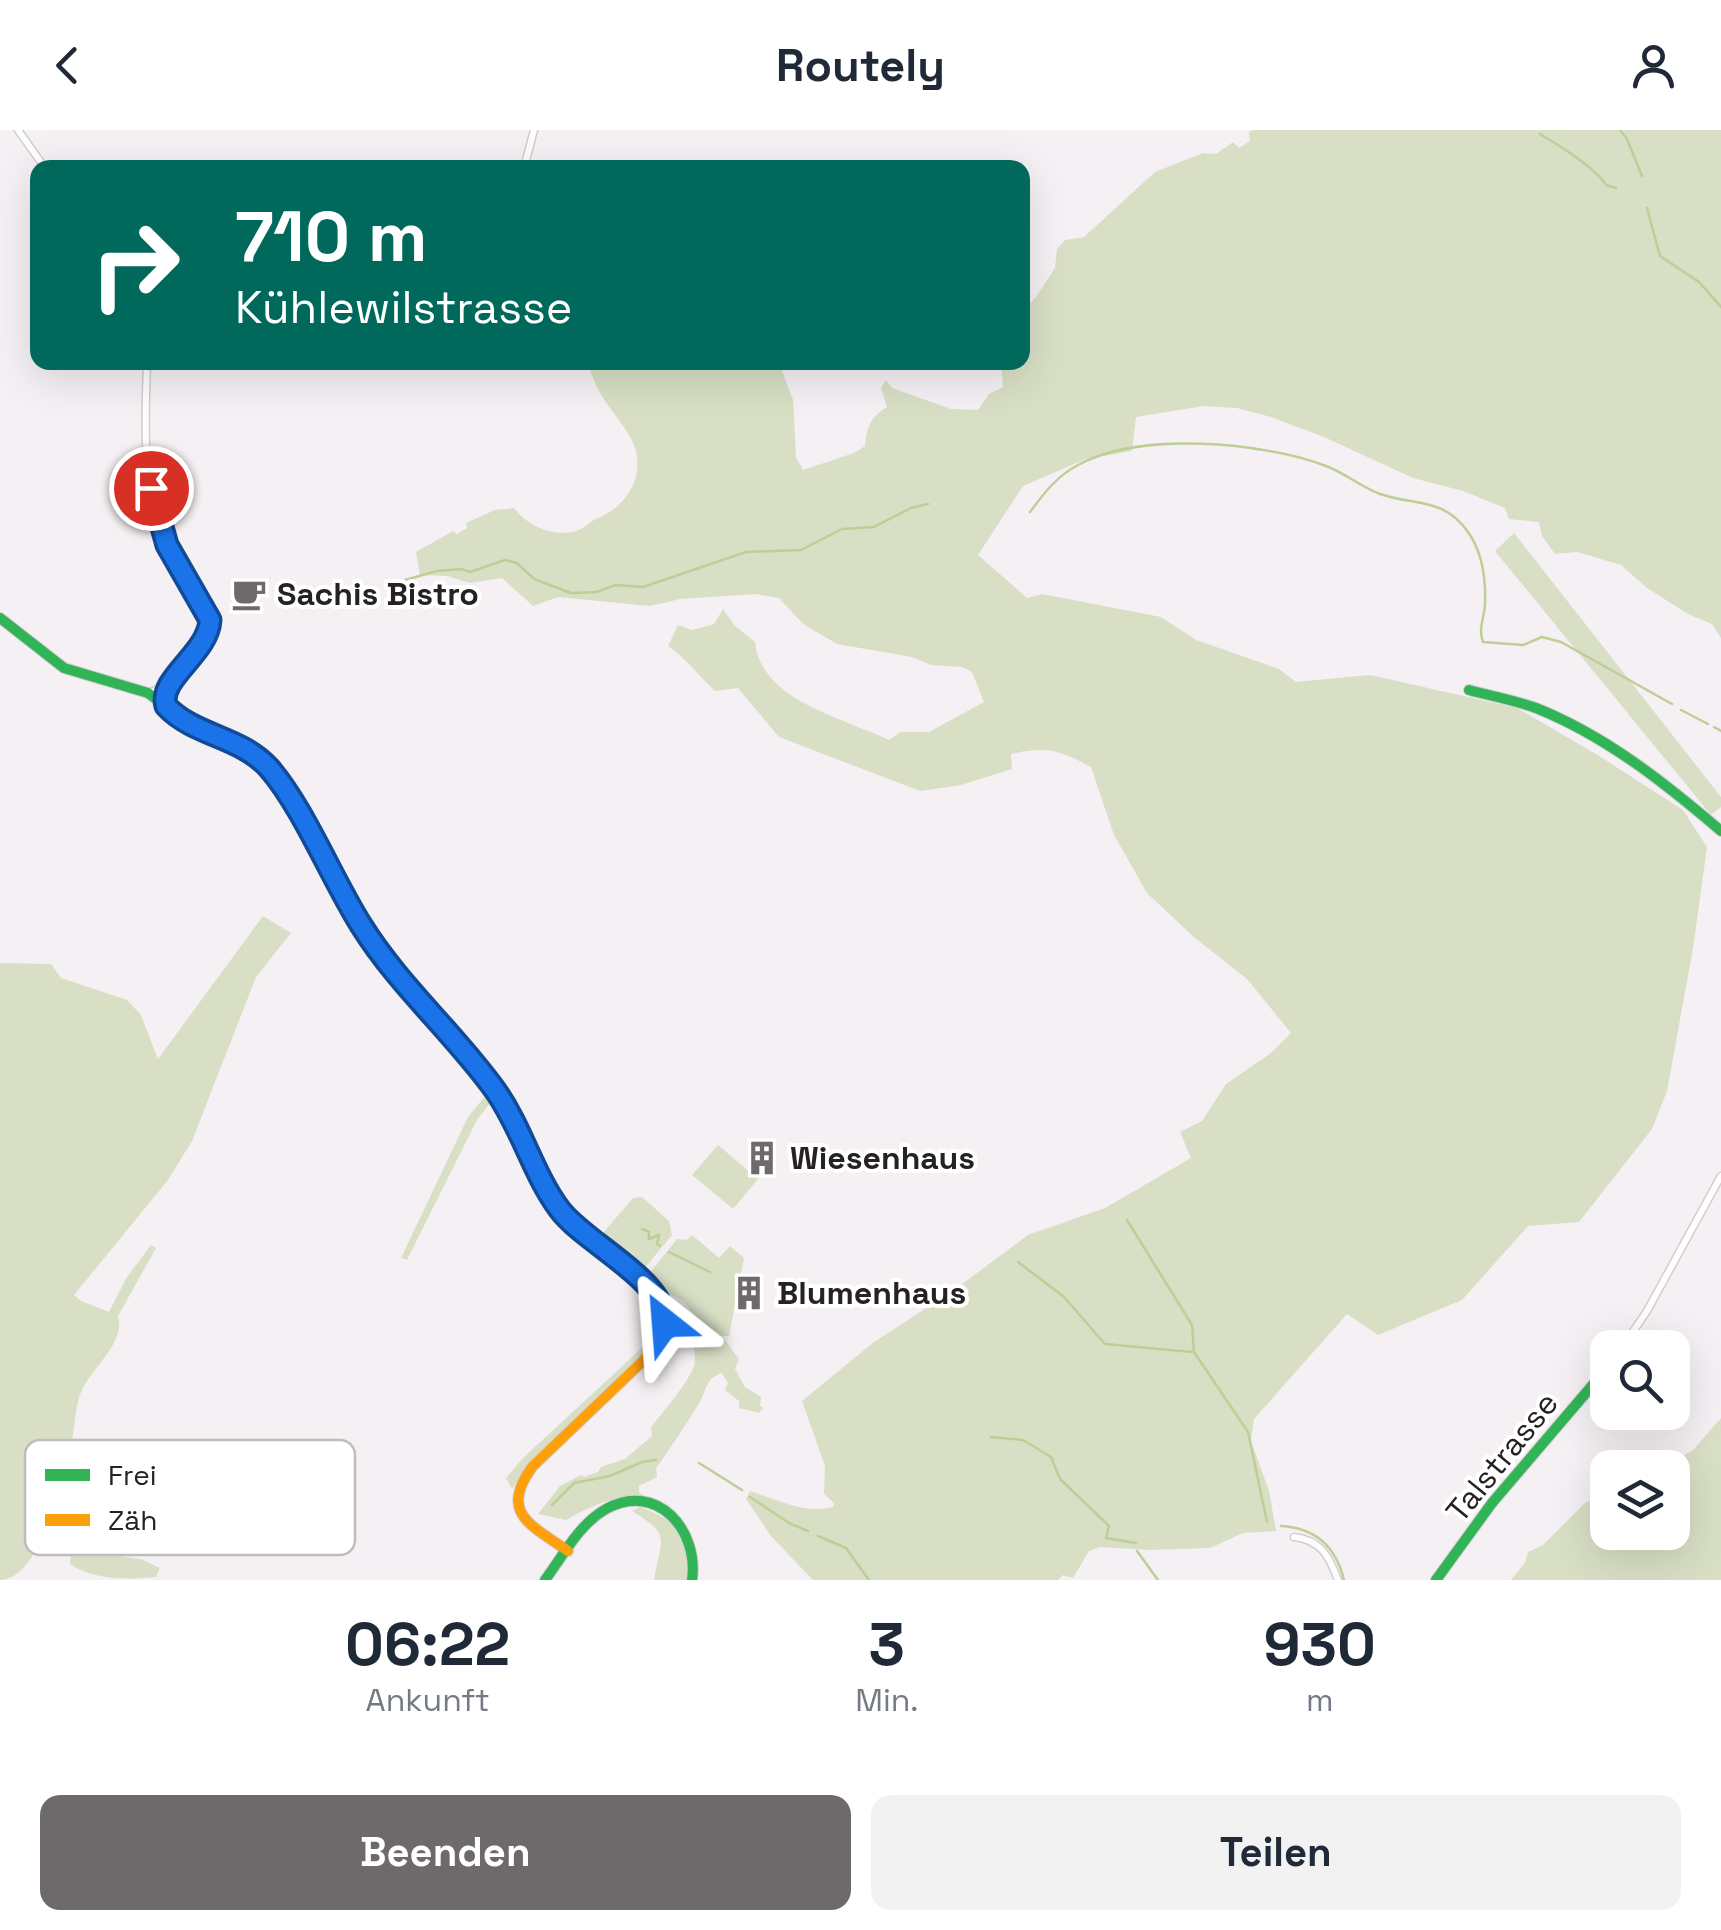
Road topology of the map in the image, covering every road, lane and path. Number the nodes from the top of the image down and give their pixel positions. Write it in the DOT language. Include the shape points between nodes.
graph roads {
  1 [pos="18,130"];
  2 [pos="534,130"];
  3 [pos="40,160"];
  4 [pos="526,160"];
  5 [pos="147,370"];
  6 [pos="0,618"];
  7 [pos="168,685"];
  8 [pos="1469,690"];
  9 [pos="148,693"];
  10 [pos="166,706"];
  11 [pos="1721,830"];
  12 [pos="1721,1176"];
  13 [pos="1634,1330"];
  14 [pos="1590,1388"];
  15 [pos="1294,1537"];
  16 [pos="568,1551"];
  17 [pos="545,1580"];
  18 [pos="692,1580"];
  19 [pos="1338,1580"];
  20 [pos="1436,1580"];
  1 -- 3 [label="street"];
  2 -- 4 [label="street"];
  5 -- 7 [label="street" via="144,439 151,488 167,545 210,620 198,652"];
  6 -- 9 [label="street" via="64,668"];
  7 -- 9 [label="street"];
  7 -- 10 [label="street"];
  8 -- 11 [label="street" via="1544,711 1609,747"];
  9 -- 10 [label="street"];
  10 -- 16 [label="street" via="242,746 271,770 384,959 508,1108 557,1206 662,1302 664,1328 654,1350 519,1484 517,1504 526,1523"];
  12 -- 13 [label="street"];
  14 -- 20 [label="street, Talstrasse"];
  15 -- 19 [label="street" via="1321,1547"];
  16 -- 17 [label="street"];
  16 -- 18 [label="street" via="606,1508 649,1504 672,1515 686,1532"];
}
